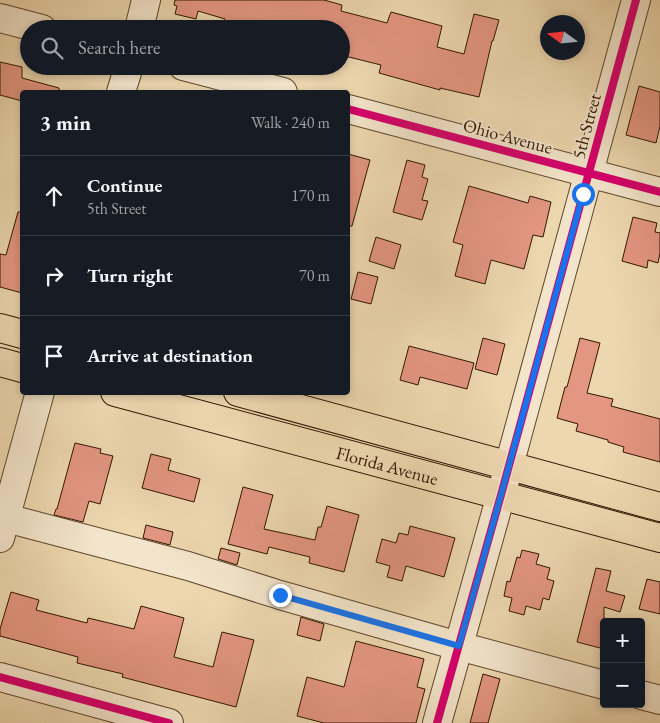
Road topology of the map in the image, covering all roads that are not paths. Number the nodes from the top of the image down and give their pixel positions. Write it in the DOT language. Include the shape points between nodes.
graph roads {
  1 [pos="146,0"];
  2 [pos="636,0"];
  3 [pos="0,18"];
  4 [pos="141,20"];
  5 [pos="20,23"];
  6 [pos="126,75"];
  7 [pos="218,75"];
  8 [pos="122,90"];
  9 [pos="275,90"];
  10 [pos="350,111"];
  11 [pos="589,172"];
  12 [pos="660,192"];
  13 [pos="0,328"];
  14 [pos="20,333"];
  15 [pos="0,362"];
  16 [pos="20,367"];
  17 [pos="39,395"];
  18 [pos="126,395"];
  19 [pos="249,395"];
  20 [pos="510,465"];
  21 [pos="501,495"];
  22 [pos="660,507"];
  23 [pos="3,528"];
  24 [pos="660,538"];
  25 [pos="459,646"];
  26 [pos="0,677"];
  27 [pos="600,684"];
  28 [pos="645,696"];
  29 [pos="660,700"];
  30 [pos="169,723"];
  31 [pos="438,723"];
  1 -- 4 [label="street"];
  2 -- 11 [label="street, 5th Street"];
  3 -- 5 [label="street"];
  6 -- 8 [label="street"];
  7 -- 9 [label="street"];
  10 -- 11 [label="street, Ohio Avenue"];
  11 -- 12 [label="street, Ohio Avenue"];
  11 -- 20 [label="street, 5th Street"];
  13 -- 14 [label="main road"];
  15 -- 16 [label="main road"];
  17 -- 23 [label="street"];
  18 -- 21 [label="main road, Florida Avenue"];
  19 -- 20 [label="main road, Florida Avenue"];
  20 -- 21 [label="street, 5th Street"];
  20 -- 22 [label="main road, Florida Avenue"];
  21 -- 24 [label="main road, Florida Avenue"];
  21 -- 25 [label="street, 5th Street"];
  23 -- 25 [label="street" via="188,566"];
  25 -- 27 [label="street"];
  25 -- 31 [label="street, 5th Street"];
  26 -- 30 [label="street"];
  28 -- 29 [label="street"];
}
